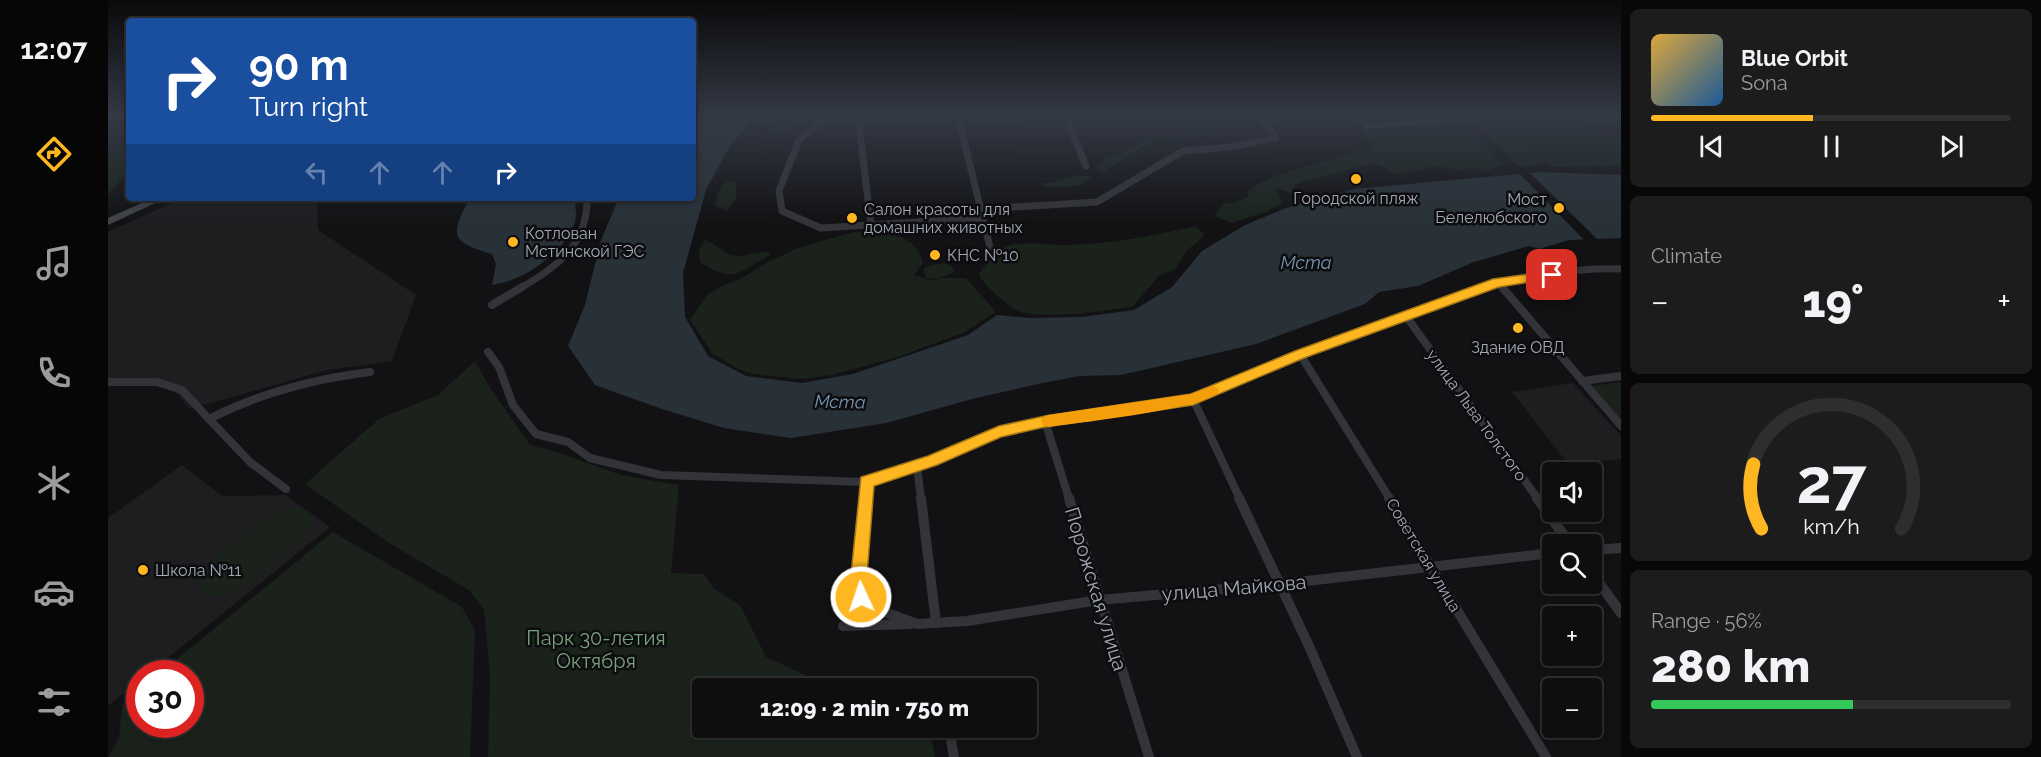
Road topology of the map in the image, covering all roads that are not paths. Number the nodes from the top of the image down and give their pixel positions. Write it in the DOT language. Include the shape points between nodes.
graph roads {
  1 [pos="795,152"];
  2 [pos="862,152"];
  3 [pos="967,152"];
  4 [pos="1080,152"];
  5 [pos="1181,152"];
  6 [pos="1086,166"];
  7 [pos="154,201"];
  8 [pos="587,201"];
  9 [pos="981,209"];
  10 [pos="983,218"];
  11 [pos="108,222"];
  12 [pos="871,225"];
  13 [pos="990,246"];
  14 [pos="1617,269"];
  15 [pos="1621,276"];
  16 [pos="1497,282"];
  17 [pos="492,305"];
  18 [pos="1406,316"];
  19 [pos="488,351"];
  20 [pos="1300,354"];
  21 [pos="370,372"];
  22 [pos="1621,376"];
  23 [pos="1582,381"];
  24 [pos="108,382"];
  25 [pos="1193,399"];
  26 [pos="209,418"];
  27 [pos="1045,422"];
  28 [pos="1621,426"];
  29 [pos="917,466"];
  30 [pos="866,482"];
  31 [pos="286,489"];
  32 [pos="1563,534"];
  33 [pos="1621,548"];
  34 [pos="1602,549"];
  35 [pos="1542,554"];
  36 [pos="1432,566"];
  37 [pos="1280,584"];
  38 [pos="1602,587"];
  39 [pos="1099,600"];
  40 [pos="1621,613"];
  41 [pos="936,623"];
  42 [pos="916,624"];
  43 [pos="843,626"];
  44 [pos="951,738"];
  45 [pos="954,757"];
  46 [pos="1149,757"];
  47 [pos="1357,757"];
  48 [pos="1546,757"];
  1 -- 12 [label="street" via="779,191 782,211 821,228"];
  2 -- 12 [label="street"];
  3 -- 9 [label="street"];
  4 -- 6 [label="street"];
  5 -- 9 [label="street" via="1097,202"];
  7 -- 11 [label="street"];
  8 -- 17 [label="street" via="581,234 561,262"];
  9 -- 10 [label="street"];
  10 -- 12 [label="street"];
  10 -- 13 [label="street"];
  14 -- 15 [label="street"];
  14 -- 16 [label="street"];
  16 -- 18 [label="street"];
  16 -- 23 [label="street"];
  18 -- 20 [label="street"];
  18 -- 32 [label="street, улица Льва Толстого"];
  19 -- 30 [label="street" via="499,367 513,405 537,434 568,442 590,458 661,475"];
  20 -- 25 [label="street"];
  20 -- 36 [label="street, Советская улица"];
  21 -- 26 [label="street" via="300,385"];
  22 -- 23 [label="street"];
  23 -- 28 [label="street"];
  24 -- 26 [label="street" via="157,382 182,390"];
  25 -- 27 [label="street"];
  25 -- 37 [label="street"];
  26 -- 31 [label="street" via="250,462"];
  27 -- 29 [label="street" via="999,432"];
  27 -- 39 [label="street, Порожская улица"];
  29 -- 30 [label="street"];
  29 -- 41 [label="street"];
  30 -- 42 [label="street, улица Майкова" via="861,597 871,607"];
  33 -- 34 [label="street"];
  35 -- 36 [label="street, улица Майкова"];
  36 -- 37 [label="street, улица Майкова"];
  36 -- 48 [label="street, Советская улица"];
  37 -- 39 [label="street, улица Майкова"];
  37 -- 47 [label="street"];
  38 -- 40 [label="street"];
  39 -- 41 [label="street, улица Майкова"];
  39 -- 46 [label="street, Порожская улица"];
  41 -- 42 [label="street, улица Майкова"];
  42 -- 43 [label="street, улица Майкова"];
  44 -- 45 [label="street"];
}
